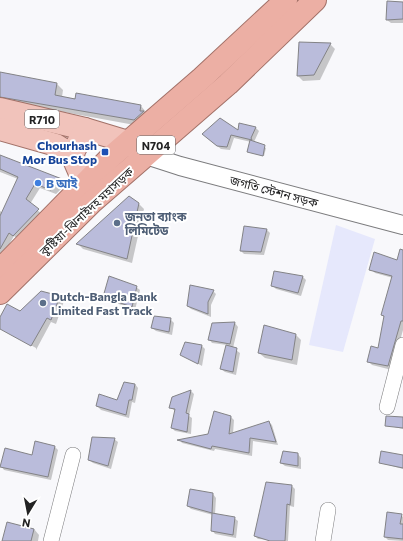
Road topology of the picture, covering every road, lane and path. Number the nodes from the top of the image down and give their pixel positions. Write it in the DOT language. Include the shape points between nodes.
graph roads {
  1 [pos="286,0"];
  2 [pos="315,0"];
  3 [pos="0,109"];
  4 [pos="0,129"];
  5 [pos="85,129"];
  6 [pos="128,142"];
  7 [pos="72,155"];
  8 [pos="146,155"];
  9 [pos="89,193"];
  10 [pos="403,225"];
  11 [pos="0,270"];
  12 [pos="0,294"];
  13 [pos="403,345"];
  14 [pos="387,407"];
  15 [pos="73,455"];
  16 [pos="328,510"];
  17 [pos="51,541"];
  18 [pos="323,541"];
  1 -- 6 [label="highway, কুষ্টিয়া-ঝিনাইদহ মহাসড়ক / N704"];
  2 -- 8 [label="highway, কুষ্টিয়া-ঝিনাইদহ মহাসড়ক / N704" via="228,84"];
  3 -- 5 [label="main road, R710"];
  4 -- 7 [label="main road, R710" via="56,144"];
  5 -- 6 [label="main road, R710"];
  5 -- 7 [label="main road"];
  6 -- 8 [label="main road, R710"];
  6 -- 9 [label="highway, কুষ্টিয়া-ঝিনাইদহ মহাসড়ক / N704"];
  7 -- 9 [label="main road"];
  8 -- 9 [label="highway, কুষ্টিয়া-ঝিনাইদহ মহাসড়ক / N704"];
  8 -- 10 [label="street, জগতি স্টেশন সড়ক"];
  9 -- 11 [label="highway, কুষ্টিয়া-ঝিনাইদহ মহাসড়ক / N704"];
  9 -- 12 [label="highway, কুষ্টিয়া-ঝিনাইদহ মহাসড়ক / N704"];
  13 -- 14 [label="street"];
  15 -- 17 [label="street"];
  16 -- 18 [label="street"];
}
